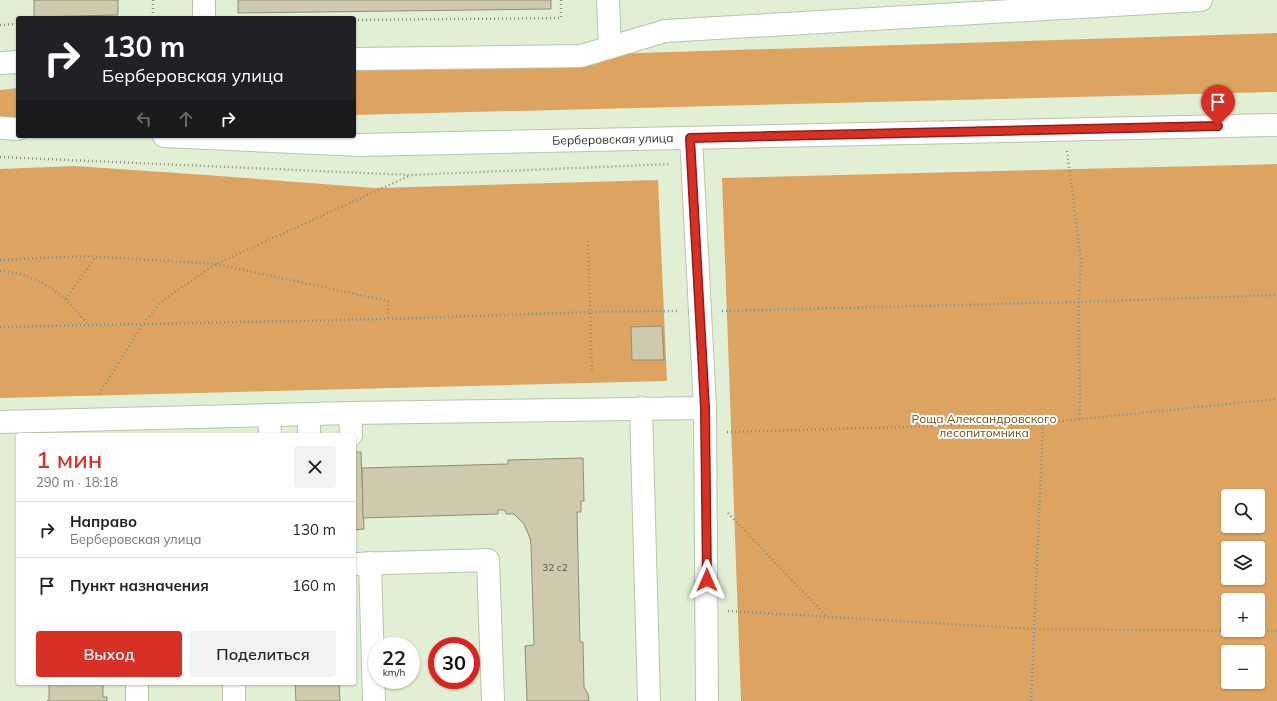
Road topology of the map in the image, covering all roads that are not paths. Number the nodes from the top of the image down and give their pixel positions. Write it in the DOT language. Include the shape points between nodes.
graph roads {
  1 [pos="204,0"];
  2 [pos="608,0"];
  3 [pos="1202,0"];
  4 [pos="1060,4"];
  5 [pos="204,16"];
  6 [pos="610,47"];
  7 [pos="356,59"];
  8 [pos="16,62"];
  9 [pos="0,63"];
  10 [pos="1277,125"];
  11 [pos="0,128"];
  12 [pos="16,129"];
  13 [pos="208,138"];
  14 [pos="690,138"];
  15 [pos="641,408"];
  16 [pos="705,408"];
  17 [pos="350,413"];
  18 [pos="0,422"];
  19 [pos="309,424"];
  20 [pos="270,425"];
  21 [pos="350,433"];
  22 [pos="362,564"];
  23 [pos="137,685"];
  24 [pos="234,685"];
  25 [pos="137,701"];
  26 [pos="234,701"];
  27 [pos="374,701"];
  28 [pos="493,701"];
  29 [pos="649,701"];
  30 [pos="707,701"];
  1 -- 5 [label="street"];
  2 -- 6 [label="street"];
  3 -- 4 [label="street"];
  4 -- 6 [label="street" via="665,31"];
  6 -- 7 [label="street" via="581,56"];
  8 -- 9 [label="street"];
  10 -- 14 [label="street, Берберовская улица"];
  11 -- 12 [label="street"];
  13 -- 14 [label="street, Берберовская улица" via="360,145"];
  14 -- 16 [label="street"];
  15 -- 16 [label="street"];
  15 -- 17 [label="street"];
  15 -- 29 [label="street"];
  16 -- 30 [label="street"];
  17 -- 19 [label="street"];
  17 -- 21 [label="street"];
  18 -- 20 [label="street"];
  19 -- 20 [label="street"];
  22 -- 27 [label="street"];
  22 -- 28 [label="street" via="488,560"];
  23 -- 25 [label="street"];
  24 -- 26 [label="street"];
}
